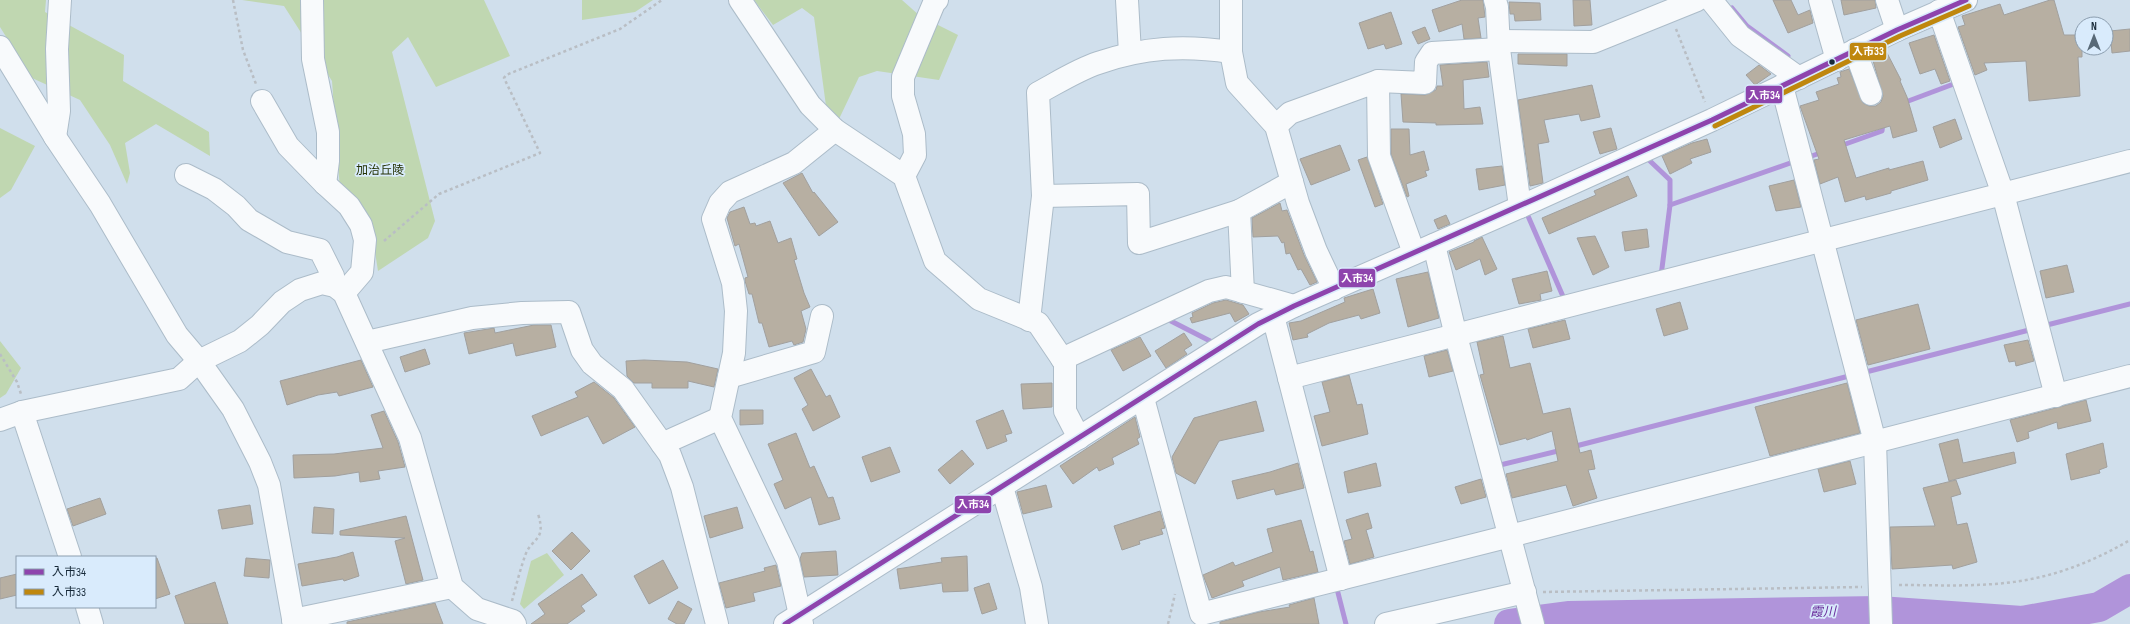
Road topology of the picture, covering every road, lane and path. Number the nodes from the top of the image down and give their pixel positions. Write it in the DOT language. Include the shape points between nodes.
graph roads {
  1 [pos="60,0"];
  2 [pos="233,0"];
  3 [pos="312,0"];
  4 [pos="662,0"];
  5 [pos="740,0"];
  6 [pos="937,0"];
  7 [pos="1127,0"];
  8 [pos="1231,0"];
  9 [pos="1494,0"];
  10 [pos="1697,0"];
  11 [pos="1711,0"];
  12 [pos="1820,0"];
  13 [pos="1887,0"];
  14 [pos="1966,0"];
  15 [pos="1669,11"];
  16 [pos="1939,11"];
  17 [pos="1898,30"];
  18 [pos="1499,45"];
  19 [pos="0,47"];
  20 [pos="1231,52"];
  21 [pos="1130,53"];
  22 [pos="1846,55"];
  23 [pos="1378,82"];
  24 [pos="1791,82"];
  25 [pos="1871,94"];
  26 [pos="262,102"];
  27 [pos="1712,120"];
  28 [pos="1276,126"];
  29 [pos="835,130"];
  30 [pos="55,137"];
  31 [pos="2130,161"];
  32 [pos="186,175"];
  33 [pos="904,176"];
  34 [pos="1292,182"];
  35 [pos="324,184"];
  36 [pos="2003,194"];
  37 [pos="1043,196"];
  38 [pos="1520,207"];
  39 [pos="1239,210"];
  40 [pos="1822,242"];
  41 [pos="1424,249"];
  42 [pos="364,259"];
  43 [pos="1334,289"];
  44 [pos="339,290"];
  45 [pos="1243,292"];
  46 [pos="1294,306"];
  47 [pos="822,316"];
  48 [pos="1273,316"];
  49 [pos="1029,320"];
  50 [pos="1456,336"];
  51 [pos="367,342"];
  52 [pos="0,354"];
  53 [pos="1062,359"];
  54 [pos="199,361"];
  55 [pos="2130,376"];
  56 [pos="729,377"];
  57 [pos="1289,378"];
  58 [pos="2056,396"];
  59 [pos="1143,398"];
  60 [pos="25,412"];
  61 [pos="720,418"];
  62 [pos="0,420"];
  63 [pos="1079,438"];
  64 [pos="1875,442"];
  65 [pos="662,444"];
  66 [pos="1002,487"];
  67 [pos="538,514"];
  68 [pos="1510,536"];
  69 [pos="2130,540"];
  70 [pos="70,556"];
  71 [pos="1341,579"];
  72 [pos="1880,586"];
  73 [pos="452,588"];
  74 [pos="1525,595"];
  75 [pos="87,608"];
  76 [pos="796,621"];
  77 [pos="293,622"];
  78 [pos="511,622"];
  79 [pos="92,624"];
  80 [pos="717,624"];
  81 [pos="1037,624"];
  82 [pos="1386,624"];
  83 [pos="1533,624"];
  84 [pos="1881,624"];
  1 -- 30 [label="street" via="57,49 59,111"];
  2 -- 26 [label="path" via="243,50"];
  3 -- 35 [label="street" via="313,59 328,132 328,161"];
  4 -- 42 [label="path" via="620,29 506,75 504,78 540,153 439,194"];
  5 -- 29 [label="street" via="810,105"];
  6 -- 33 [label="street" via="903,77 904,96 914,134 915,155"];
  7 -- 21 [label="street"];
  8 -- 20 [label="street"];
  9 -- 18 [label="street" via="1497,6"];
  10 -- 15 [label="street"];
  11 -- 24 [label="street" via="1740,36"];
  12 -- 22 [label="street"];
  13 -- 17 [label="street"];
  14 -- 16 [label="street"];
  15 -- 18 [label="street" via="1593,42"];
  15 -- 27 [label="path"];
  16 -- 17 [label="street"];
  16 -- 36 [label="street"];
  17 -- 22 [label="street"];
  18 -- 23 [label="street" via="1432,53 1426,62 1425,84"];
  18 -- 38 [label="street"];
  19 -- 30 [label="street"];
  20 -- 21 [label="street" via="1200,47 1164,47"];
  20 -- 28 [label="street" via="1237,83"];
  21 -- 37 [label="street" via="1097,63 1038,93"];
  22 -- 24 [label="street"];
  22 -- 25 [label="street"];
  23 -- 28 [label="street" via="1290,113"];
  23 -- 41 [label="street" via="1379,156"];
  24 -- 27 [label="street"];
  24 -- 40 [label="street"];
  26 -- 35 [label="street" via="288,146"];
  27 -- 38 [label="street"];
  28 -- 34 [label="street"];
  29 -- 33 [label="street"];
  29 -- 56 [label="street" via="794,163 730,192 720,203 715,214 713,219 733,283 736,310 734,353"];
  30 -- 54 [label="street" via="100,204 178,335"];
  31 -- 36 [label="street"];
  32 -- 44 [label="street" via="214,188 249,220 287,242 320,250"];
  33 -- 49 [label="street" via="935,261 979,299"];
  34 -- 39 [label="street"];
  34 -- 43 [label="street" via="1316,251"];
  35 -- 42 [label="street" via="349,206 362,225 365,240"];
  36 -- 40 [label="street"];
  36 -- 58 [label="street"];
  37 -- 39 [label="street" via="1138,194 1139,243"];
  37 -- 49 [label="street"];
  38 -- 41 [label="street"];
  39 -- 45 [label="street"];
  40 -- 50 [label="street"];
  40 -- 64 [label="street"];
  41 -- 43 [label="street"];
  41 -- 50 [label="street"];
  42 -- 44 [label="street" via="362,272"];
  43 -- 46 [label="street"];
  44 -- 51 [label="street"];
  44 -- 54 [label="street" via="322,283 300,290 282,302 260,326 240,341"];
  45 -- 46 [label="street"];
  45 -- 53 [label="street" via="1226,287 1209,290"];
  46 -- 48 [label="street"];
  47 -- 56 [label="street" via="814,352"];
  48 -- 57 [label="street"];
  48 -- 59 [label="street"];
  49 -- 53 [label="street" via="1038,324"];
  50 -- 57 [label="street"];
  50 -- 68 [label="street"];
  51 -- 65 [label="street" via="472,318 569,312 582,350 592,364 623,389"];
  51 -- 73 [label="street" via="410,438"];
  52 -- 60 [label="path" via="17,382"];
  53 -- 63 [label="street" via="1065,363 1065,411"];
  54 -- 60 [label="street" via="179,379"];
  54 -- 77 [label="street" via="233,409 260,462 269,486"];
  55 -- 58 [label="street"];
  56 -- 61 [label="street"];
  57 -- 71 [label="street"];
  58 -- 64 [label="street"];
  59 -- 63 [label="street"];
  59 -- 71 [label="street" via="1201,614"];
  60 -- 62 [label="street"];
  60 -- 70 [label="street"];
  61 -- 65 [label="street"];
  61 -- 76 [label="street" via="788,561"];
  63 -- 66 [label="street"];
  64 -- 68 [label="street"];
  64 -- 72 [label="street"];
  65 -- 80 [label="street" via="670,455 682,487"];
  66 -- 76 [label="street"];
  66 -- 81 [label="street" via="1031,588"];
  67 -- 78 [label="path" via="541,525 538,539 525,553"];
  68 -- 71 [label="street"];
  68 -- 74 [label="street"];
  69 -- 72 [label="path" via="2084,563 2036,578 1983,585"];
  72 -- 74 [label="path"];
  72 -- 84 [label="street"];
  73 -- 77 [label="street"];
  73 -- 78 [label="street" via="477,609"];
  74 -- 82 [label="street"];
  74 -- 83 [label="street"];
  75 -- 79 [label="street"];
}
